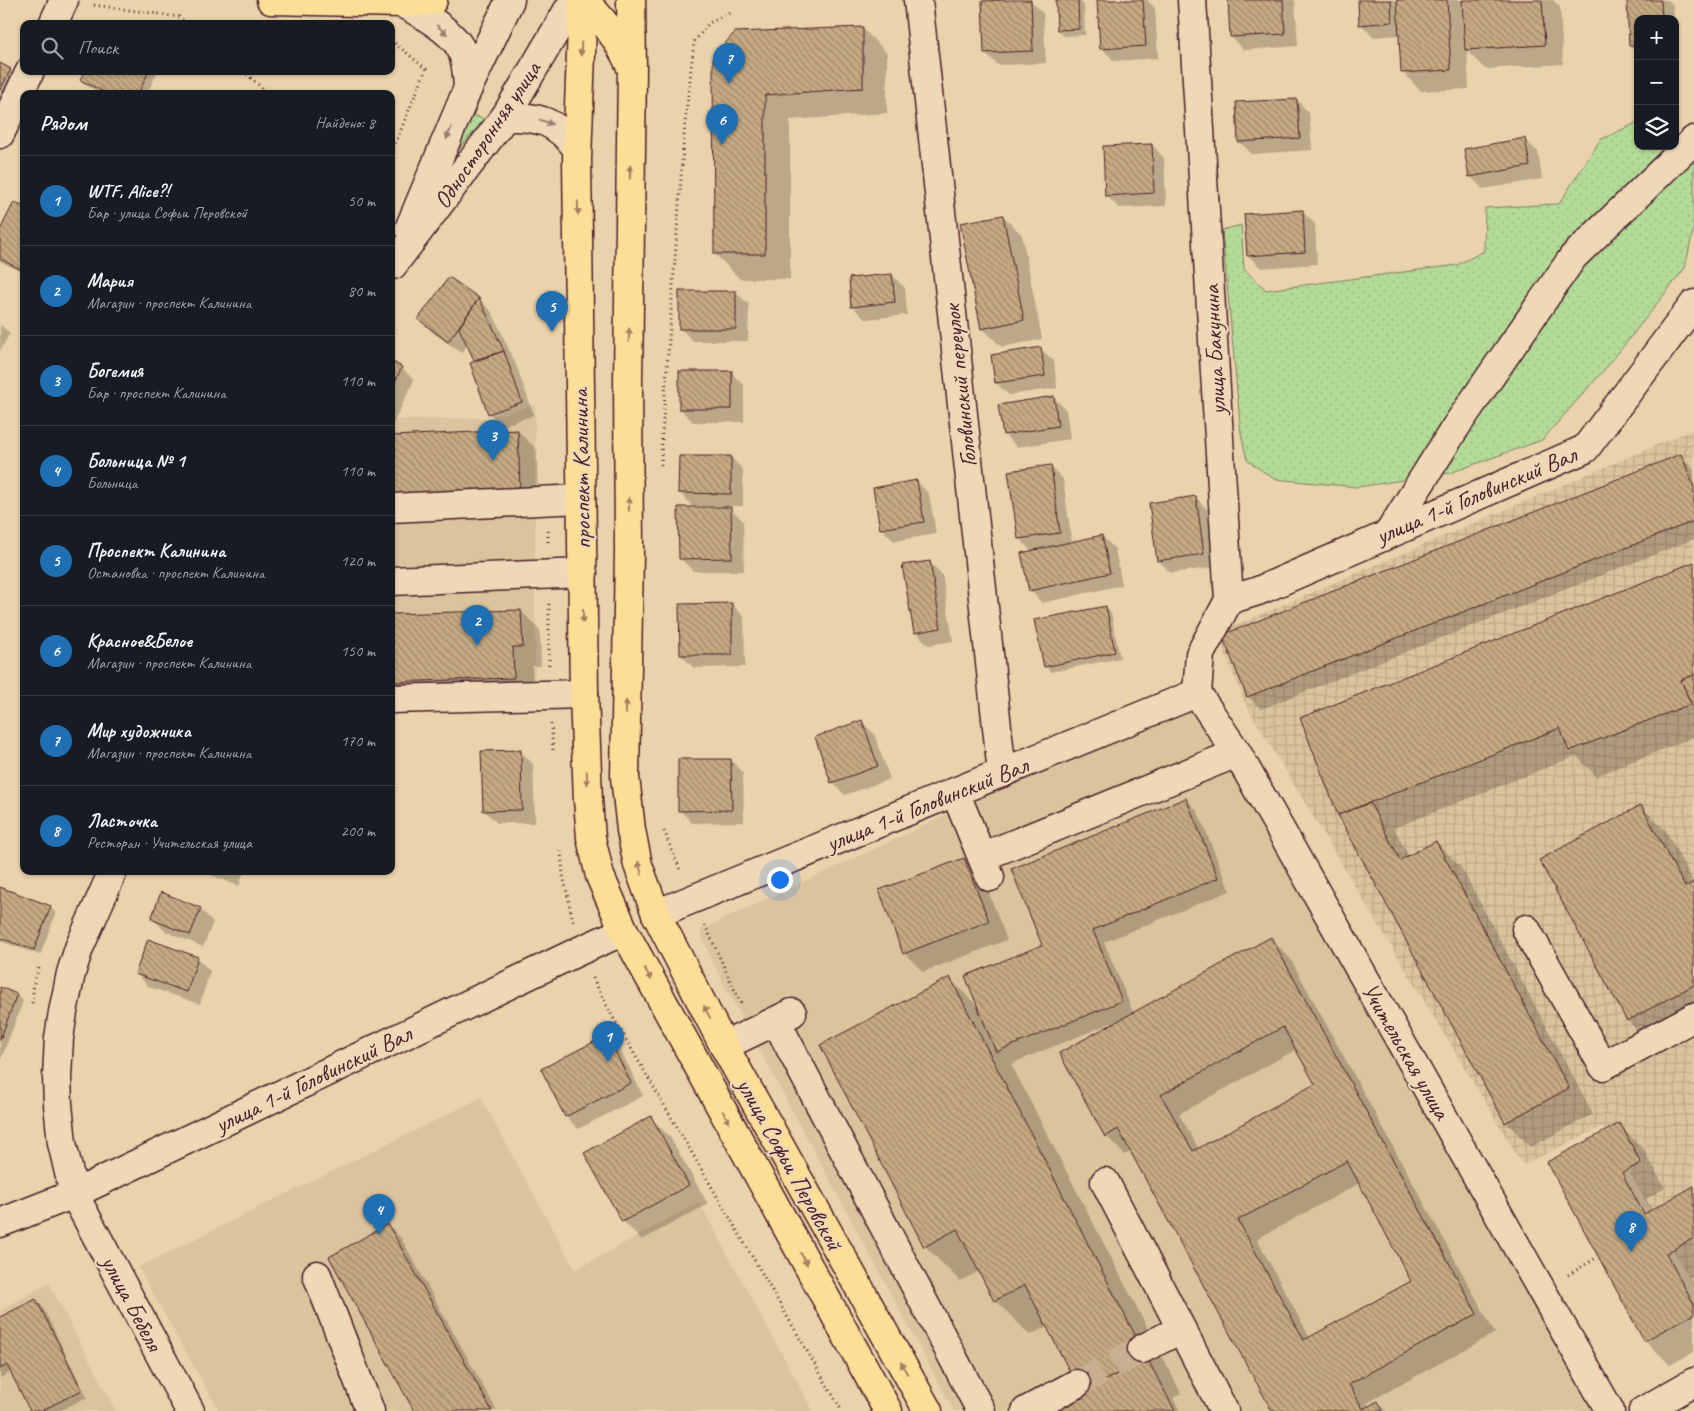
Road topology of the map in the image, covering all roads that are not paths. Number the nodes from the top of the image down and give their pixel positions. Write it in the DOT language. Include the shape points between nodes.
graph roads {
  1 [pos="64,0"];
  2 [pos="271,0"];
  3 [pos="433,0"];
  4 [pos="510,0"];
  5 [pos="631,0"];
  6 [pos="918,0"];
  7 [pos="1192,0"];
  8 [pos="402,3"];
  9 [pos="585,4"];
  10 [pos="55,20"];
  11 [pos="632,68"];
  12 [pos="28,75"];
  13 [pos="468,88"];
  14 [pos="21,90"];
  15 [pos="20,92"];
  16 [pos="505,117"];
  17 [pos="0,134"];
  18 [pos="1694,140"];
  19 [pos="577,148"];
  20 [pos="395,260"];
  21 [pos="395,263"];
  22 [pos="1694,304"];
  23 [pos="581,499"];
  24 [pos="395,508"];
  25 [pos="1389,533"];
  26 [pos="583,573"];
  27 [pos="395,581"];
  28 [pos="1229,600"];
  29 [pos="1197,693"];
  30 [pos="584,694"];
  31 [pos="395,698"];
  32 [pos="1237,753"];
  33 [pos="1002,773"];
  34 [pos="955,792"];
  35 [pos="111,875"];
  36 [pos="656,914"];
  37 [pos="1526,929"];
  38 [pos="624,932"];
  39 [pos="1694,1017"];
  40 [pos="724,1046"];
  41 [pos="1105,1182"];
  42 [pos="74,1194"];
  43 [pos="0,1223"];
  44 [pos="317,1275"];
  45 [pos="1181,1329"];
  46 [pos="1142,1350"];
  47 [pos="1694,1382"];
  48 [pos="1076,1384"];
  49 [pos="190,1411"];
  50 [pos="370,1411"];
  51 [pos="888,1411"];
  52 [pos="928,1411"];
  53 [pos="981,1411"];
  54 [pos="1026,1411"];
  55 [pos="1224,1411"];
  56 [pos="1610,1411"];
  57 [pos="1643,1411"];
  1 -- 10 [label="street"];
  2 -- 8 [label="main road"];
  3 -- 8 [label="main road"];
  4 -- 13 [label="street, Односторонняя улица"];
  5 -- 11 [label="main road, проспект Калинина"];
  6 -- 33 [label="street, Головинский переулок"];
  7 -- 28 [label="street, улица Бакунина"];
  8 -- 13 [label="street, one-way" via="435,23 458,45 466,65"];
  9 -- 11 [label="main road" via="614,36"];
  9 -- 16 [label="street, Односторонняя улица"];
  9 -- 19 [label="main road, проспект Калинина, one-way"];
  36 -- 11 [label="main road, проспект Калинина, one-way" via="634,847 625,777"];
  12 -- 14 [label="street"];
  13 -- 20 [label="street, Односторонняя улица, one-way"];
  15 -- 17 [label="street"];
  16 -- 19 [label="street, one-way" via="529,117 548,122"];
  16 -- 21 [label="street, Односторонняя улица"];
  18 -- 25 [label="street" via="1573,257 1455,428"];
  19 -- 23 [label="main road, проспект Калинина, one-way"];
  22 -- 25 [label="street, улица 1-й Головинский Вал" via="1585,449"];
  23 -- 24 [label="street"];
  23 -- 26 [label="main road, проспект Калинина"];
  25 -- 28 [label="street, улица 1-й Головинский Вал" via="1258,591"];
  26 -- 27 [label="street"];
  26 -- 30 [label="main road, проспект Калинина, one-way"];
  28 -- 29 [label="street" via="1200,654"];
  29 -- 32 [label="street, Учительская улица"];
  29 -- 33 [label="street, улица 1-й Головинский Вал"];
  30 -- 31 [label="street"];
  30 -- 38 [label="main road, проспект Калинина, one-way" via="591,838 600,876"];
  32 -- 34 [label="street" via="986,867"];
  32 -- 56 [label="street, Учительская улица"];
  33 -- 34 [label="street, улица 1-й Головинский Вал"];
  34 -- 36 [label="street, улица 1-й Головинский Вал"];
  35 -- 42 [label="street" via="77,954 59,1038 59,1117"];
  40 -- 36 [label="main road, улица Софьи Перовской, one-way"];
  37 -- 39 [label="street" via="1604,1066"];
  38 -- 42 [label="street, улица 1-й Головинский Вал"];
  38 -- 51 [label="main road, улица Софьи Перовской, one-way"];
  52 -- 40 [label="main road, улица Софьи Перовской, one-way"];
  40 -- 53 [label="street" via="774,1022"];
  41 -- 45 [label="street"];
  42 -- 43 [label="street, улица 1-й Головинский Вал"];
  42 -- 49 [label="street, улица Бебеля"];
  44 -- 50 [label="street"];
  45 -- 46 [label="street"];
  45 -- 55 [label="street"];
  47 -- 57 [label="street"];
  48 -- 54 [label="street"];
}
